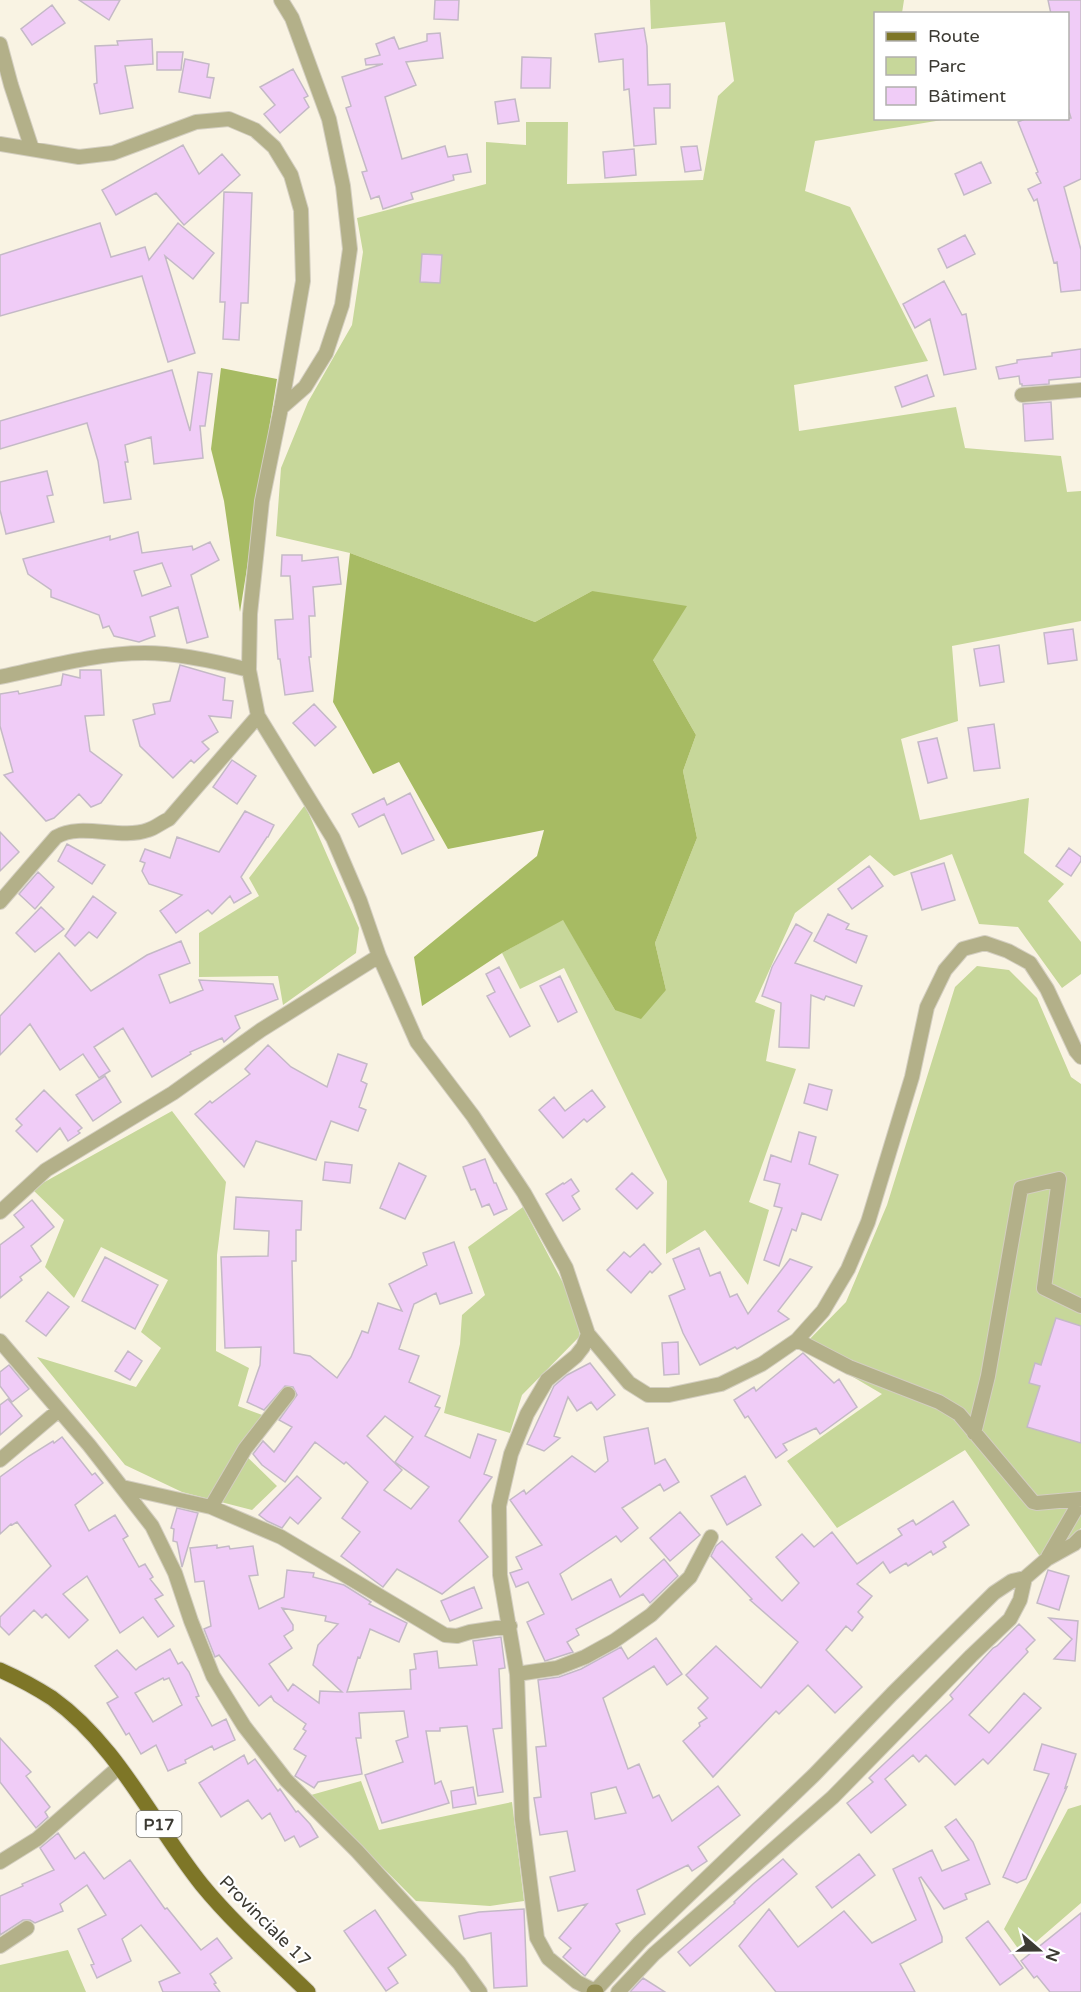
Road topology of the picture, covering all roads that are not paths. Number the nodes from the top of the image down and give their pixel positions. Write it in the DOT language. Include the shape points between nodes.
graph roads {
  1 [pos="281,0"];
  2 [pos="0,44"];
  3 [pos="2,141"];
  4 [pos="32,149"];
  5 [pos="1081,390"];
  6 [pos="1022,395"];
  7 [pos="281,408"];
  8 [pos="249,670"];
  9 [pos="0,677"];
  10 [pos="258,716"];
  11 [pos="0,902"];
  12 [pos="379,956"];
  13 [pos="1081,1057"];
  14 [pos="0,1212"];
  15 [pos="1081,1306"];
  16 [pos="588,1334"];
  17 [pos="797,1340"];
  18 [pos="0,1341"];
  19 [pos="288,1395"];
  20 [pos="59,1410"];
  21 [pos="974,1433"];
  22 [pos="0,1460"];
  23 [pos="122,1487"];
  24 [pos="1081,1500"];
  25 [pos="210,1507"];
  26 [pos="711,1537"];
  27 [pos="1081,1538"];
  28 [pos="1047,1559"];
  29 [pos="1025,1578"];
  30 [pos="510,1626"];
  31 [pos="0,1670"];
  32 [pos="517,1674"];
  33 [pos="119,1767"];
  34 [pos="0,1862"];
  35 [pos="27,1928"];
  36 [pos="0,1946"];
  37 [pos="308,1992"];
  38 [pos="480,1992"];
  39 [pos="595,1992"];
  40 [pos="618,1992"];
  1 -- 7 [label="street" via="292,18 329,119 343,186 350,249 342,305 326,353 305,387"];
  2 -- 4 [label="street"];
  3 -- 4 [label="street"];
  4 -- 7 [label="street" via="79,157 113,153 196,122 229,119 255,130 273,147 291,175 301,210 303,281"];
  5 -- 6 [label="street"];
  7 -- 8 [label="street" via="262,501 250,614"];
  8 -- 9 [label="street" via="146,653 96,657"];
  8 -- 10 [label="street"];
  10 -- 11 [label="street" via="169,819 149,830 132,833 66,832 56,837"];
  10 -- 12 [label="street" via="333,837"];
  12 -- 14 [label="street" via="261,1030 173,1093 46,1170"];
  12 -- 16 [label="street" via="417,1042 524,1193 566,1268"];
  13 -- 17 [label="street" via="1030,963 985,943 963,949 945,970 927,1007 912,1077 868,1222 824,1311"];
  15 -- 21 [label="street" via="1044,1288 1059,1179 1021,1188 988,1376"];
  16 -- 17 [label="street" via="629,1383 648,1395 669,1395 721,1384 762,1364"];
  16 -- 30 [label="street" via="576,1356 547,1380 527,1414 512,1454 499,1506 500,1575"];
  17 -- 21 [label="street" via="849,1367 939,1402 959,1414"];
  18 -- 20 [label="street"];
  19 -- 25 [label="street" via="244,1449"];
  20 -- 22 [label="street"];
  20 -- 23 [label="street"];
  21 -- 24 [label="street" via="1033,1502"];
  23 -- 25 [label="street"];
  23 -- 38 [label="street" via="152,1526 175,1573 213,1676 244,1726 286,1780 357,1851 459,1963"];
  24 -- 28 [label="street"];
  25 -- 30 [label="street" via="281,1537 445,1635"];
  26 -- 32 [label="street" via="690,1577 651,1615 585,1657 557,1668"];
  27 -- 28 [label="street"];
  28 -- 29 [label="street"];
  29 -- 39 [label="street" via="994,1593 814,1775 640,1942"];
  29 -- 40 [label="street" via="1020,1600 1010,1618 832,1797 654,1954"];
  30 -- 32 [label="street"];
  31 -- 33 [label="main road, Provinciale 17 / P17" via="53,1699"];
  32 -- 39 [label="street" via="522,1819 537,1938 548,1958"];
  33 -- 34 [label="street" via="37,1839"];
  33 -- 37 [label="main road, Provinciale 17 / P17" via="201,1884"];
  35 -- 36 [label="street"];
}
